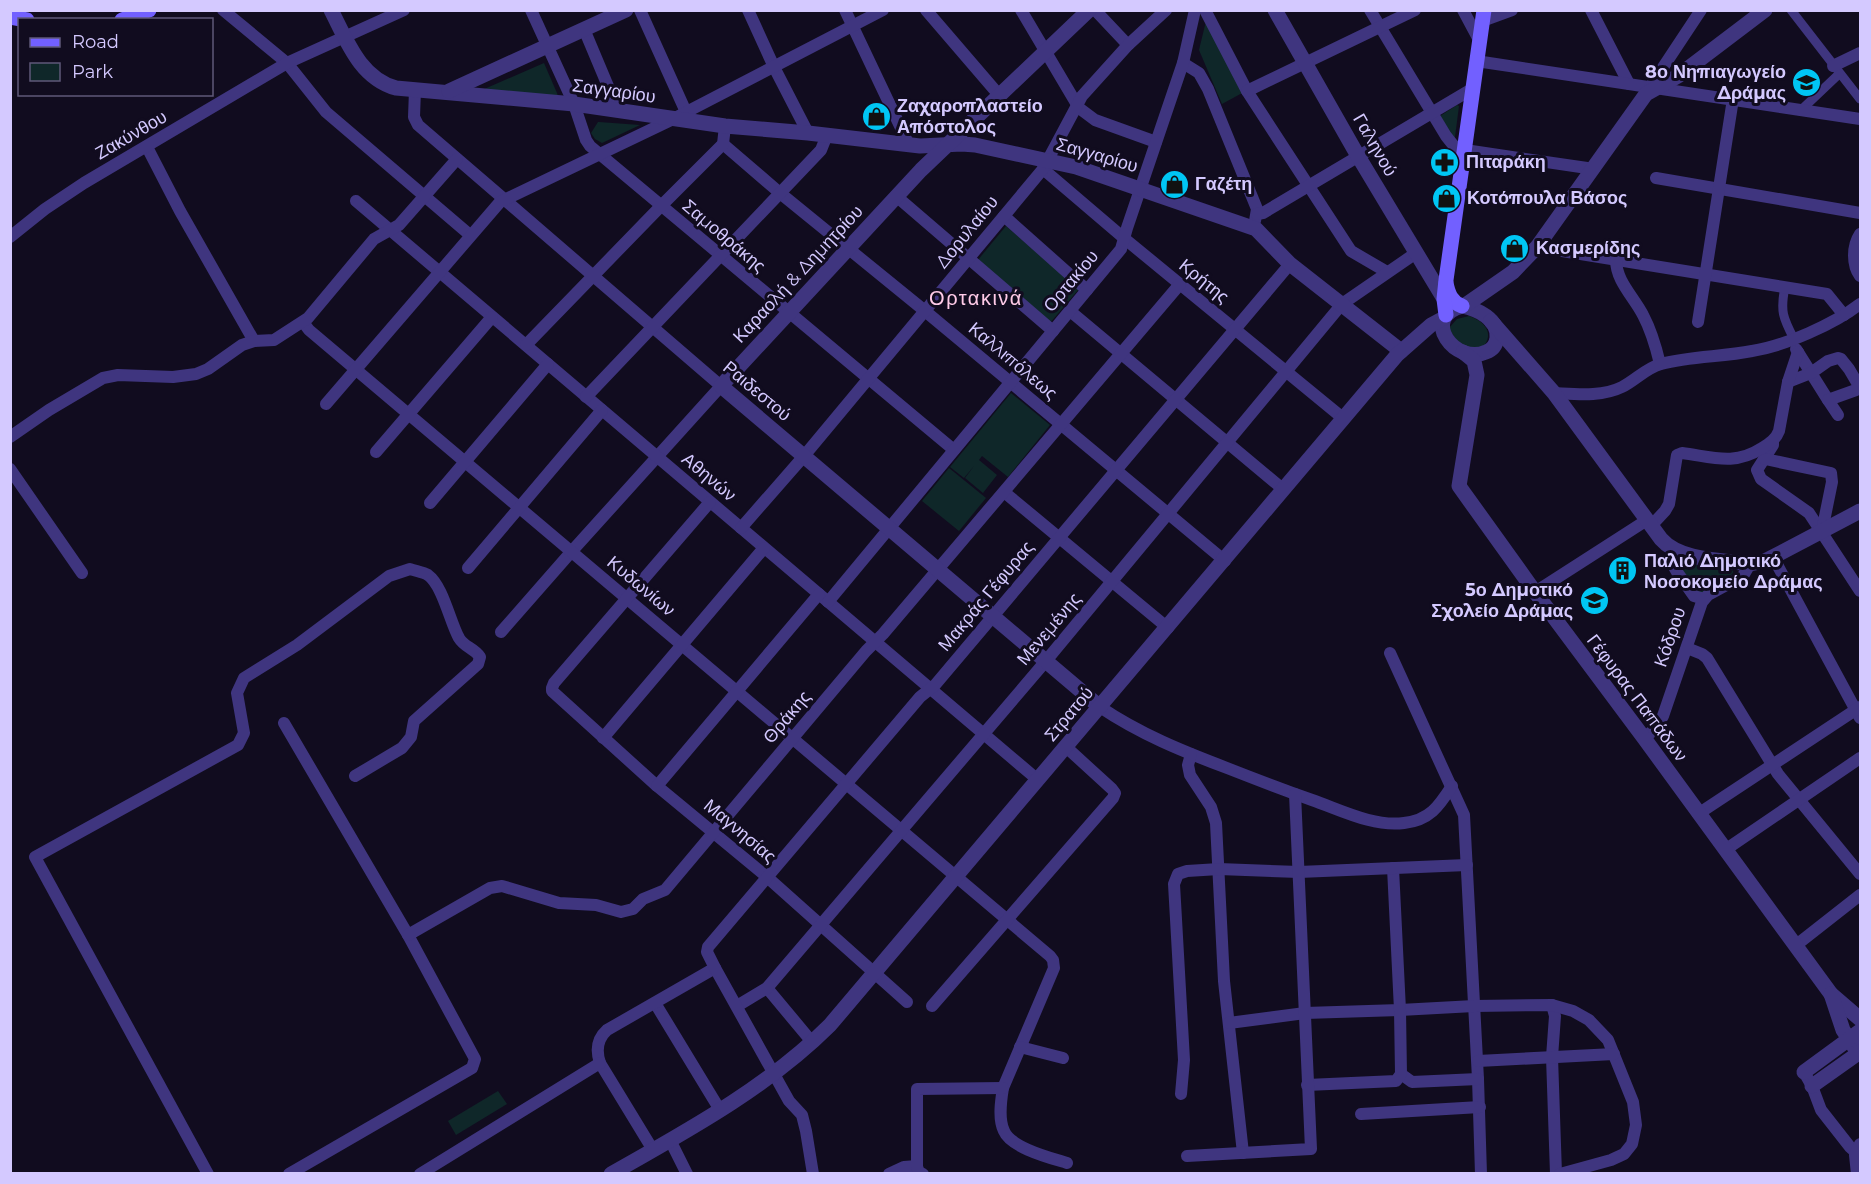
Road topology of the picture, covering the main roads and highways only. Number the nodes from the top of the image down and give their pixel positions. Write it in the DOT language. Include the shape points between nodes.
graph roads {
  1 [pos="149,10"];
  2 [pos="1483,16"];
  3 [pos="127,18"];
  4 [pos="1446,280"];
  5 [pos="1463,306"];
  6 [pos="1445,316"];
  1 -- 3 [label="main road"];
  2 -- 4 [label="main road"];
  4 -- 5 [label="main road" via="1451,298"];
  4 -- 6 [label="main road"];
}
